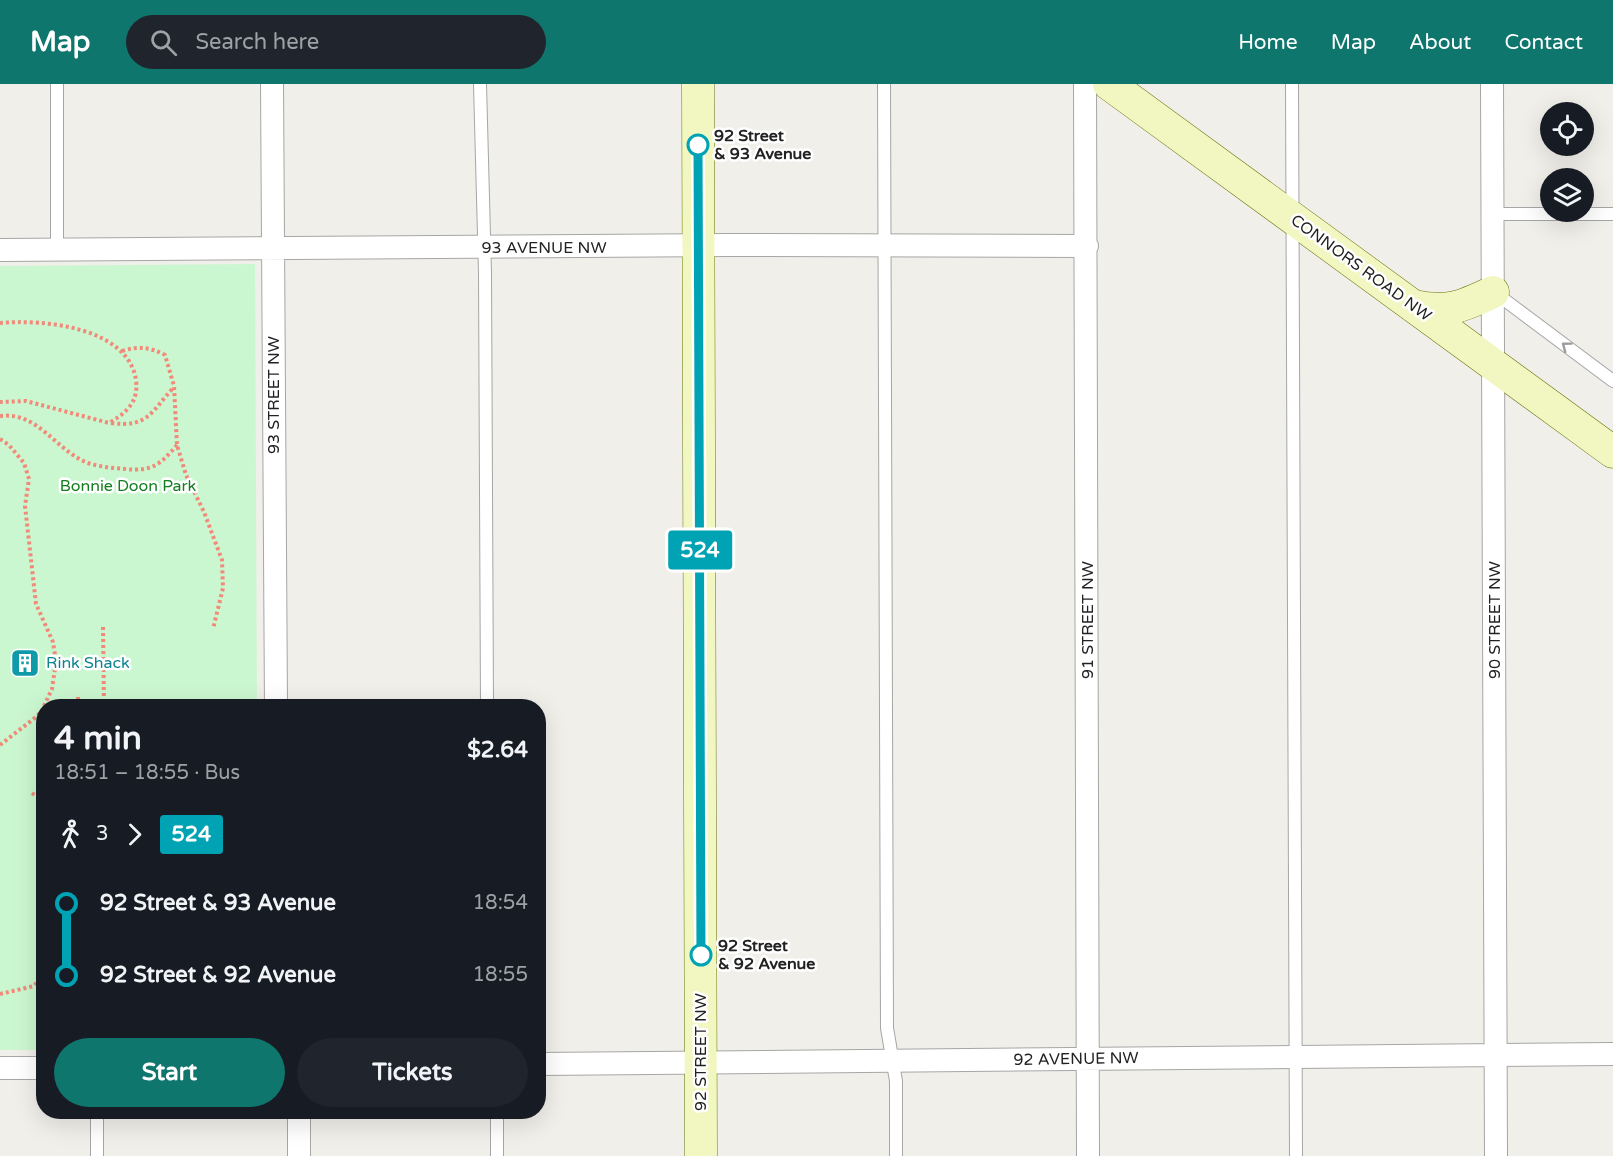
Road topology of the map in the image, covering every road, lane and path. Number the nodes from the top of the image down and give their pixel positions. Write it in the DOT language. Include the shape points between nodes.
graph roads {
  1 [pos="57,84"];
  2 [pos="272,84"];
  3 [pos="480,84"];
  4 [pos="698,84"];
  5 [pos="884,84"];
  6 [pos="1085,84"];
  7 [pos="1109,84"];
  8 [pos="1292,84"];
  9 [pos="1492,84"];
  10 [pos="1492,214"];
  11 [pos="1613,214"];
  12 [pos="1292,218"];
  13 [pos="699,246"];
  14 [pos="1087,246"];
  15 [pos="886,247"];
  16 [pos="274,248"];
  17 [pos="484,248"];
  18 [pos="0,250"];
  19 [pos="57,250"];
  20 [pos="1493,292"];
  21 [pos="1413,306"];
  22 [pos="0,323"];
  23 [pos="122,351"];
  24 [pos="1494,364"];
  25 [pos="1613,381"];
  26 [pos="174,386"];
  27 [pos="0,402"];
  28 [pos="0,416"];
  29 [pos="109,423"];
  30 [pos="0,439"];
  31 [pos="177,445"];
  32 [pos="1613,452"];
  33 [pos="104,627"];
  34 [pos="213,629"];
  35 [pos="47,699"];
  36 [pos="104,699"];
  37 [pos="276,699"];
  38 [pos="487,699"];
  39 [pos="36,717"];
  40 [pos="0,745"];
  41 [pos="32,793"];
  42 [pos="36,796"];
  43 [pos="36,983"];
  44 [pos="0,994"];
  45 [pos="1613,1054"];
  46 [pos="1496,1055"];
  47 [pos="1296,1056"];
  48 [pos="1088,1059"];
  49 [pos="892,1060"];
  50 [pos="701,1062"];
  51 [pos="546,1064"];
  52 [pos="0,1068"];
  53 [pos="36,1068"];
  54 [pos="97,1119"];
  55 [pos="299,1119"];
  56 [pos="497,1119"];
  57 [pos="97,1156"];
  58 [pos="299,1156"];
  59 [pos="497,1156"];
  60 [pos="701,1156"];
  61 [pos="896,1156"];
  62 [pos="1088,1156"];
  63 [pos="1296,1156"];
  64 [pos="1496,1156"];
  1 -- 19 [label="lane"];
  2 -- 16 [label="street, 93 STREET NW"];
  3 -- 17 [label="lane"];
  4 -- 13 [label="street, 92 STREET NW"];
  5 -- 15 [label="lane"];
  6 -- 14 [label="street, 91 STREET NW"];
  7 -- 12 [label="street, CONNORS ROAD NW"];
  8 -- 12 [label="lane"];
  9 -- 10 [label="street, 90 STREET NW"];
  10 -- 11 [label="lane"];
  10 -- 20 [label="street, 90 STREET NW"];
  12 -- 21 [label="street, CONNORS ROAD NW"];
  12 -- 47 [label="lane"];
  13 -- 15 [label="street, 93 AVENUE NW"];
  13 -- 17 [label="street, 93 AVENUE NW"];
  13 -- 50 [label="street, 92 STREET NW"];
  14 -- 15 [label="street, 93 AVENUE NW"];
  14 -- 48 [label="street, 91 STREET NW"];
  15 -- 49 [label="lane" via="886,1016"];
  16 -- 17 [label="street, 93 AVENUE NW"];
  16 -- 19 [label="street, 93 AVENUE NW"];
  16 -- 37 [label="street, 93 STREET NW"];
  17 -- 38 [label="lane"];
  18 -- 19 [label="street, 93 AVENUE NW"];
  20 -- 21 [label="street" via="1460,308 1440,311"];
  20 -- 24 [label="street, 90 STREET NW"];
  25 -- 20 [label="lane, one-way"];
  21 -- 24 [label="street, CONNORS ROAD NW"];
  22 -- 23 [label="path" via="24,321 73,328"];
  23 -- 26 [label="path" via="134,347 165,355"];
  23 -- 29 [label="path" via="134,369 137,386 134,402"];
  24 -- 32 [label="street, CONNORS ROAD NW"];
  24 -- 46 [label="street, 90 STREET NW"];
  26 -- 29 [label="path" via="146,419 130,425"];
  26 -- 31 [label="path"];
  27 -- 29 [label="path" via="26,401"];
  28 -- 31 [label="path" via="12,415 33,423 87,463 111,468 135,470 157,466"];
  30 -- 35 [label="path" via="24,463 29,479 25,506 36,604 53,642 56,662"];
  31 -- 34 [label="path" via="222,560 223,588"];
  33 -- 36 [label="path"];
  39 -- 40 [label="path"];
  41 -- 42 [label="path"];
  43 -- 44 [label="path"];
  45 -- 46 [label="street, 92 AVENUE NW"];
  46 -- 47 [label="street, 92 AVENUE NW"];
  46 -- 64 [label="street, 90 STREET NW"];
  47 -- 48 [label="street, 92 AVENUE NW"];
  47 -- 63 [label="lane"];
  48 -- 49 [label="street, 92 AVENUE NW"];
  48 -- 62 [label="street, 91 STREET NW"];
  49 -- 50 [label="street, 92 AVENUE NW"];
  49 -- 61 [label="lane" via="896,1081"];
  50 -- 51 [label="street, 92 AVENUE NW"];
  50 -- 60 [label="street, 92 STREET NW"];
  52 -- 53 [label="street"];
  54 -- 57 [label="lane"];
  55 -- 58 [label="street"];
  56 -- 59 [label="lane"];
}
